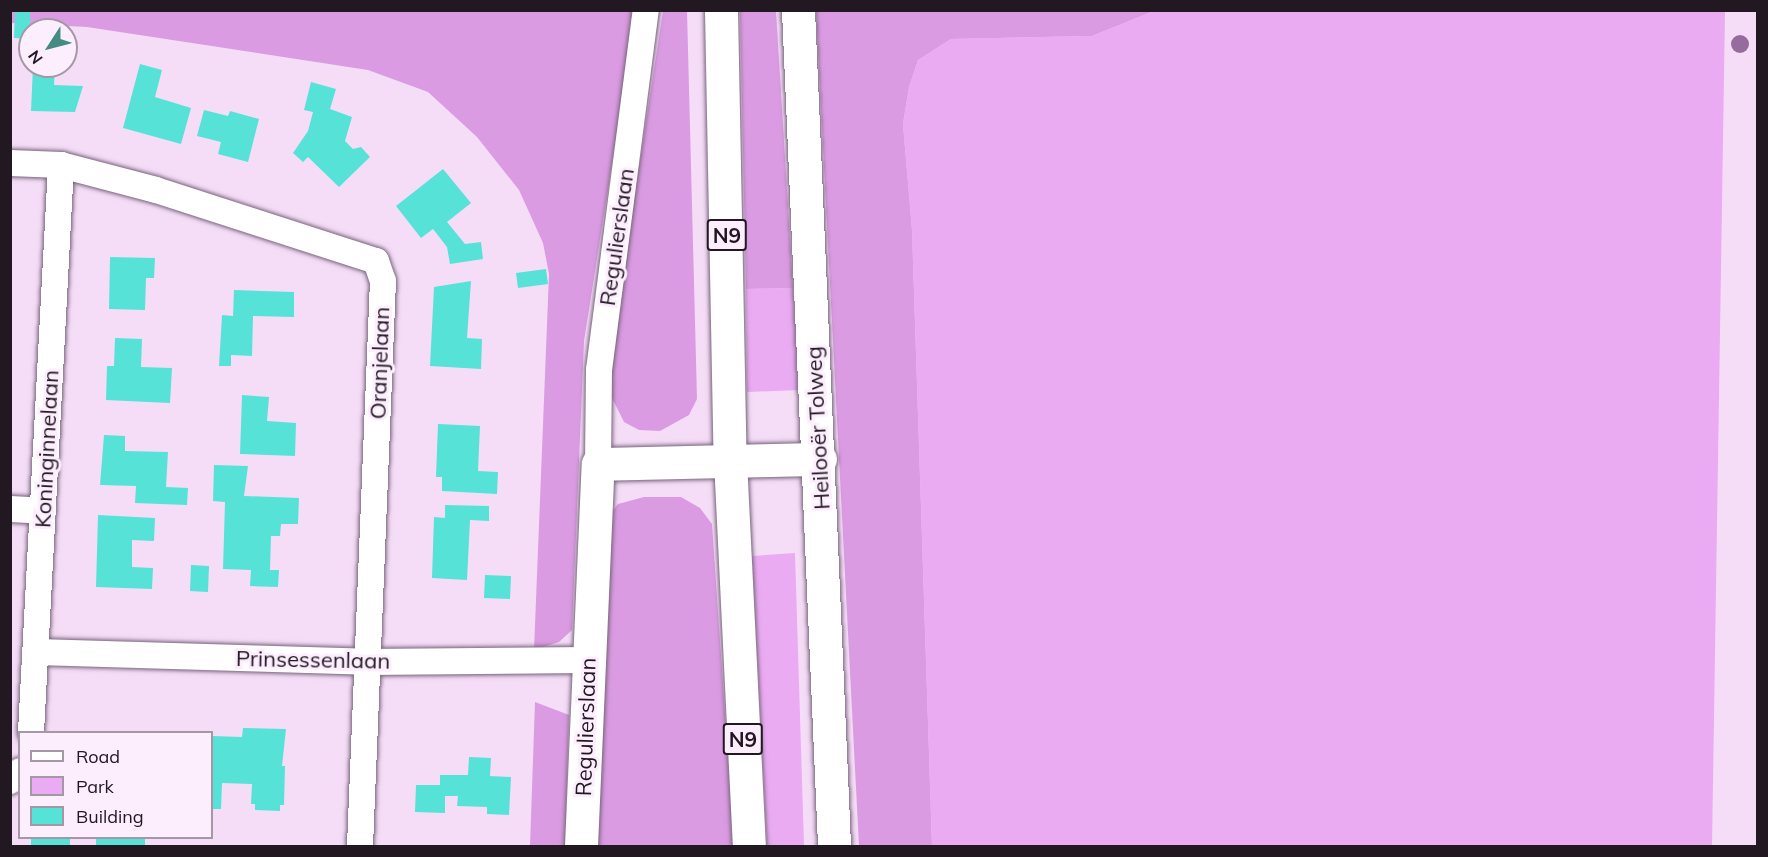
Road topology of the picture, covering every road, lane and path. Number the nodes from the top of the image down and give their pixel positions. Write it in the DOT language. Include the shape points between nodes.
graph roads {
  1 [pos="646,10"];
  2 [pos="721,10"];
  3 [pos="798,10"];
  4 [pos="10,163"];
  5 [pos="61,165"];
  6 [pos="820,459"];
  7 [pos="729,460"];
  8 [pos="598,464"];
  9 [pos="10,509"];
  10 [pos="43,511"];
  11 [pos="37,652"];
  12 [pos="589,660"];
  13 [pos="367,662"];
  14 [pos="31,731"];
  15 [pos="360,846"];
  16 [pos="581,846"];
  17 [pos="749,846"];
  18 [pos="834,846"];
  1 -- 8 [label="street, Regulierslaan" via="599,370"];
  2 -- 7 [label="main road, N9"];
  3 -- 6 [label="main road, Heilooër Tolweg"];
  4 -- 5 [label="street, Oranjelaan"];
  5 -- 10 [label="street, Koninginnelaan"];
  5 -- 13 [label="street, Oranjelaan" via="156,190 376,261 383,281"];
  6 -- 7 [label="main road"];
  6 -- 18 [label="main road, Heilooër Tolweg"];
  7 -- 8 [label="main road"];
  7 -- 17 [label="main road, N9"];
  8 -- 12 [label="main road, Regulierslaan"];
  9 -- 10 [label="street"];
  10 -- 11 [label="street, Koninginnelaan"];
  11 -- 13 [label="street, Prinsessenlaan"];
  11 -- 14 [label="street, Koninginnelaan"];
  12 -- 13 [label="street, Prinsessenlaan"];
  12 -- 16 [label="main road, Regulierslaan"];
  13 -- 15 [label="street, Oranjelaan"];
}
